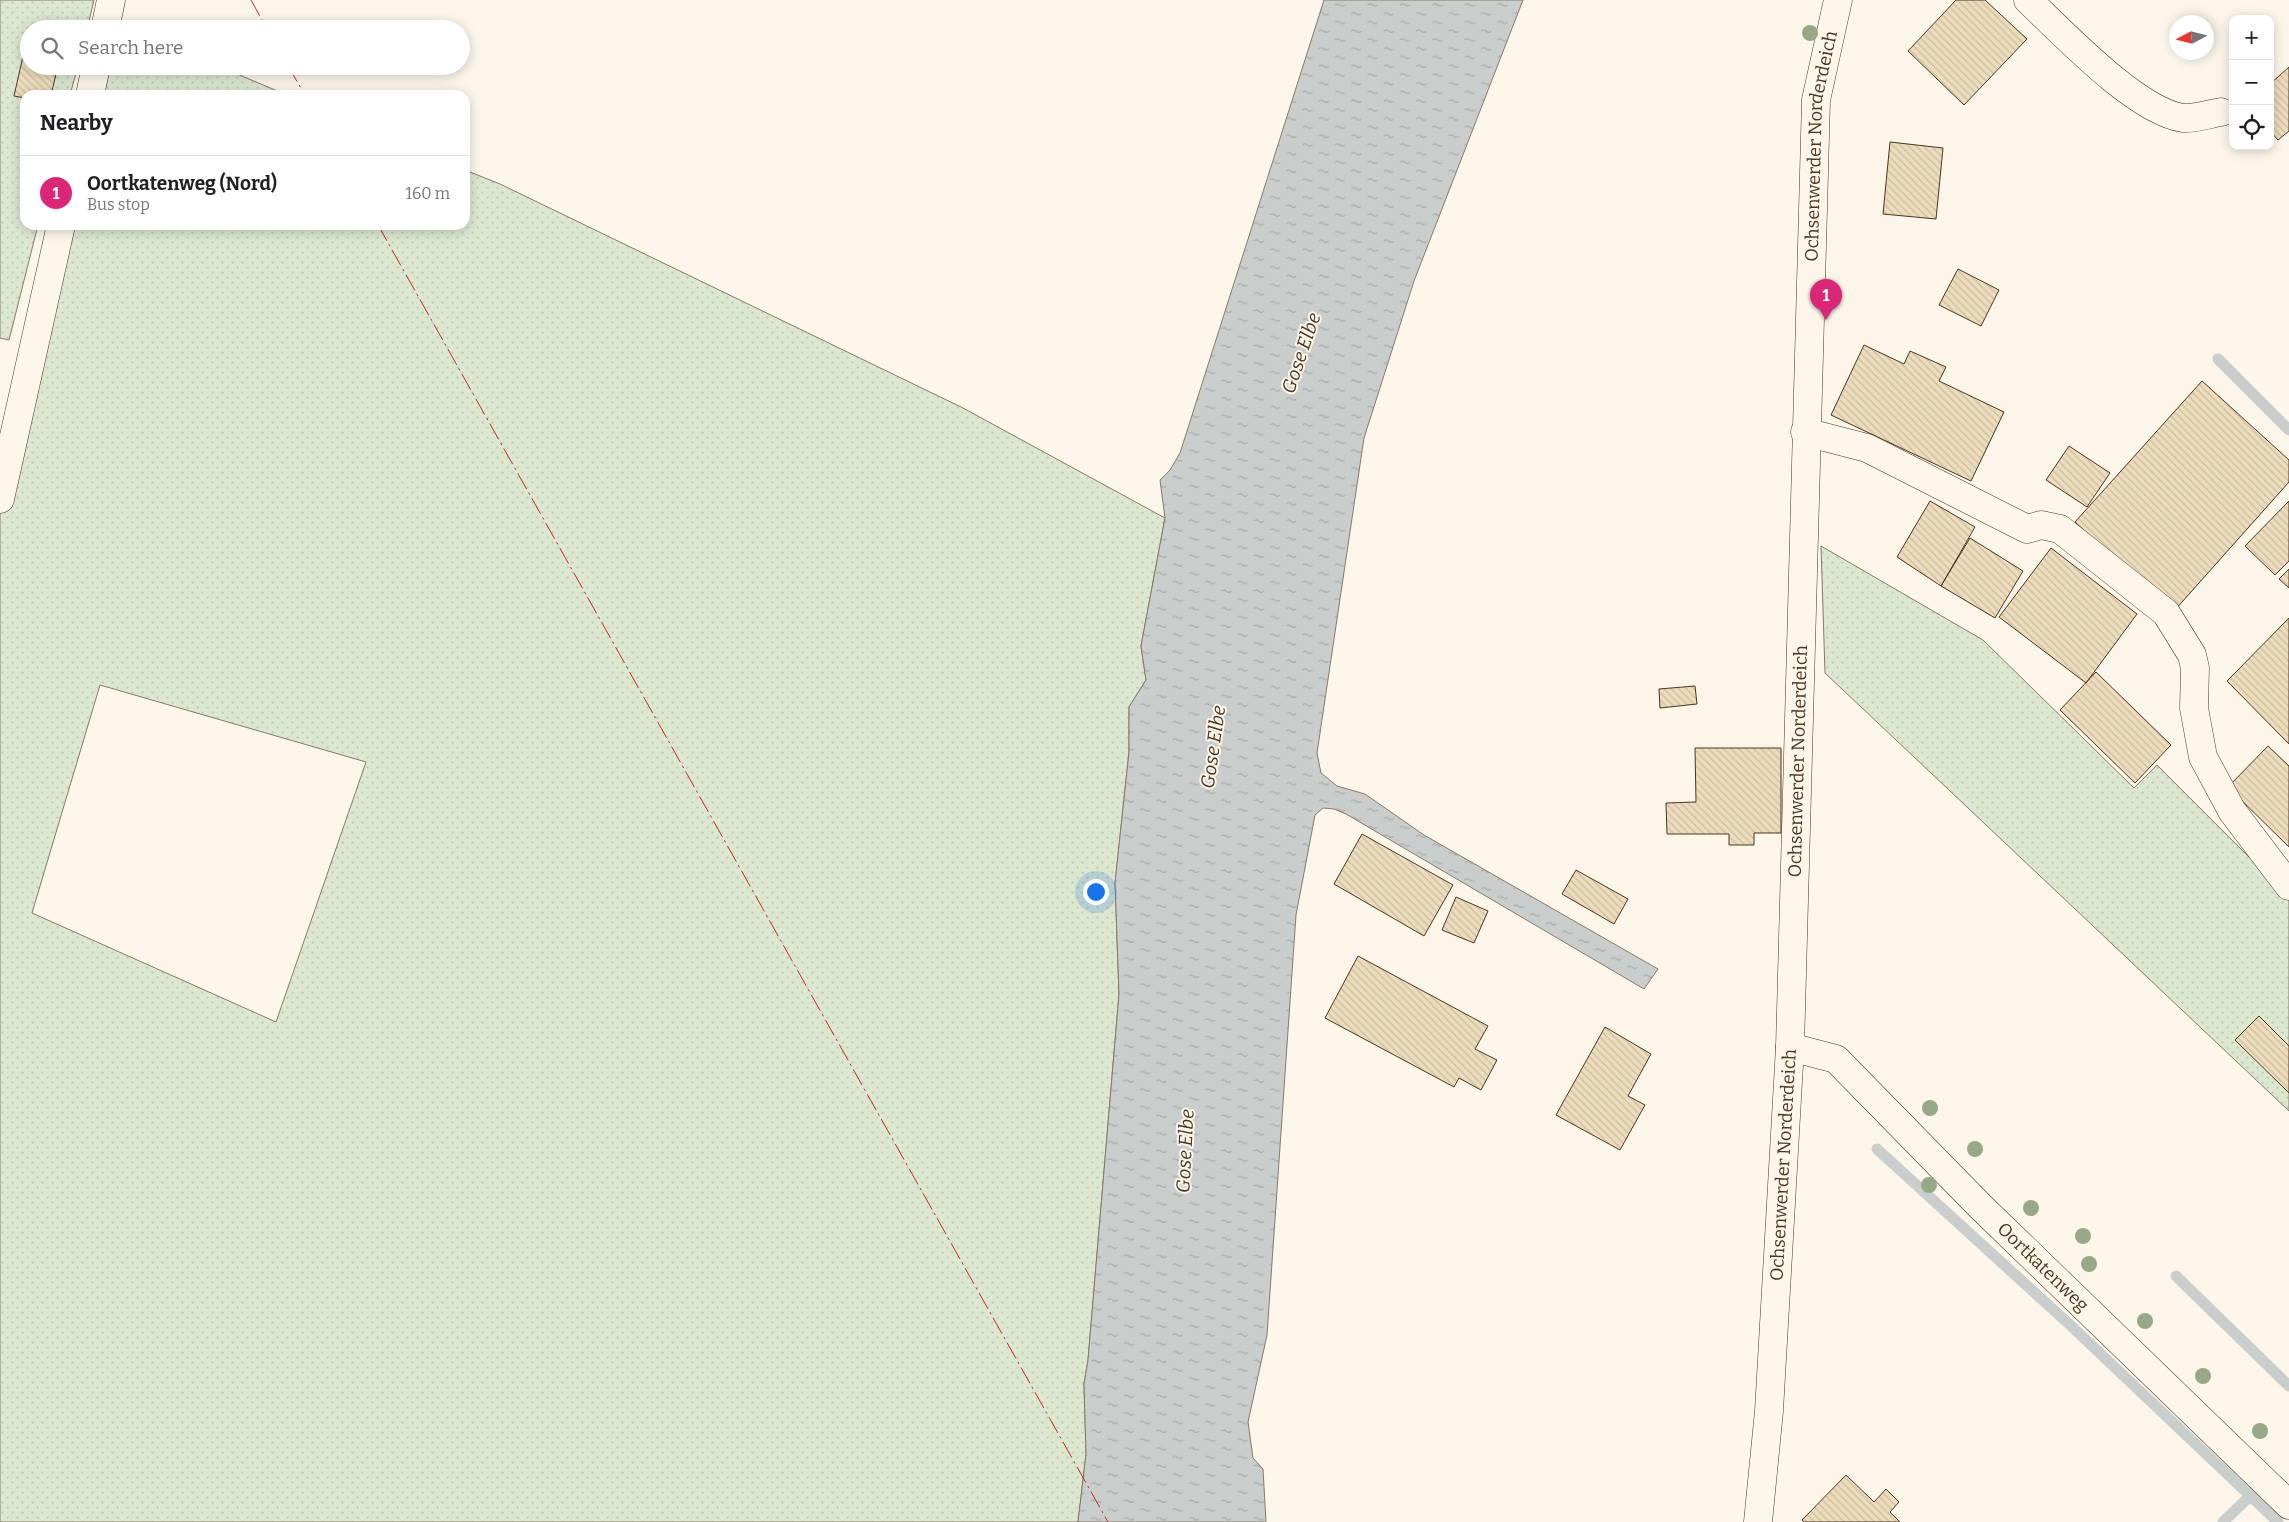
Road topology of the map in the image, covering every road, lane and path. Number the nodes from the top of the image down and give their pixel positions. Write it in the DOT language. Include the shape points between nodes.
graph roads {
  1 [pos="111,0"];
  2 [pos="1838,0"];
  3 [pos="2028,0"];
  4 [pos="107,20"];
  5 [pos="94,75"];
  6 [pos="91,90"];
  7 [pos="2221,112"];
  8 [pos="60,230"];
  9 [pos="1805,432"];
  10 [pos="0,498"];
  11 [pos="2289,886"];
  12 [pos="1790,1047"];
  13 [pos="2289,1505"];
  14 [pos="1758,1522"];
  1 -- 4 [label="street"];
  2 -- 9 [label="street, Ochsenwerder Norderdeich" via="1816,100"];
  3 -- 7 [label="street" via="2133,95 2183,118"];
  5 -- 6 [label="street"];
  8 -- 10 [label="street"];
  9 -- 11 [label="street" via="1866,448 2027,529 2041,525 2060,529 2166,613 2192,655 2195,668 2194,708 2203,758 2232,812"];
  9 -- 12 [label="street, Ochsenwerder Norderdeich"];
  12 -- 13 [label="street, Oortkatenweg" via="1836,1059 1982,1207"];
  12 -- 14 [label="street, Ochsenwerder Norderdeich" via="1768,1411"];
}
